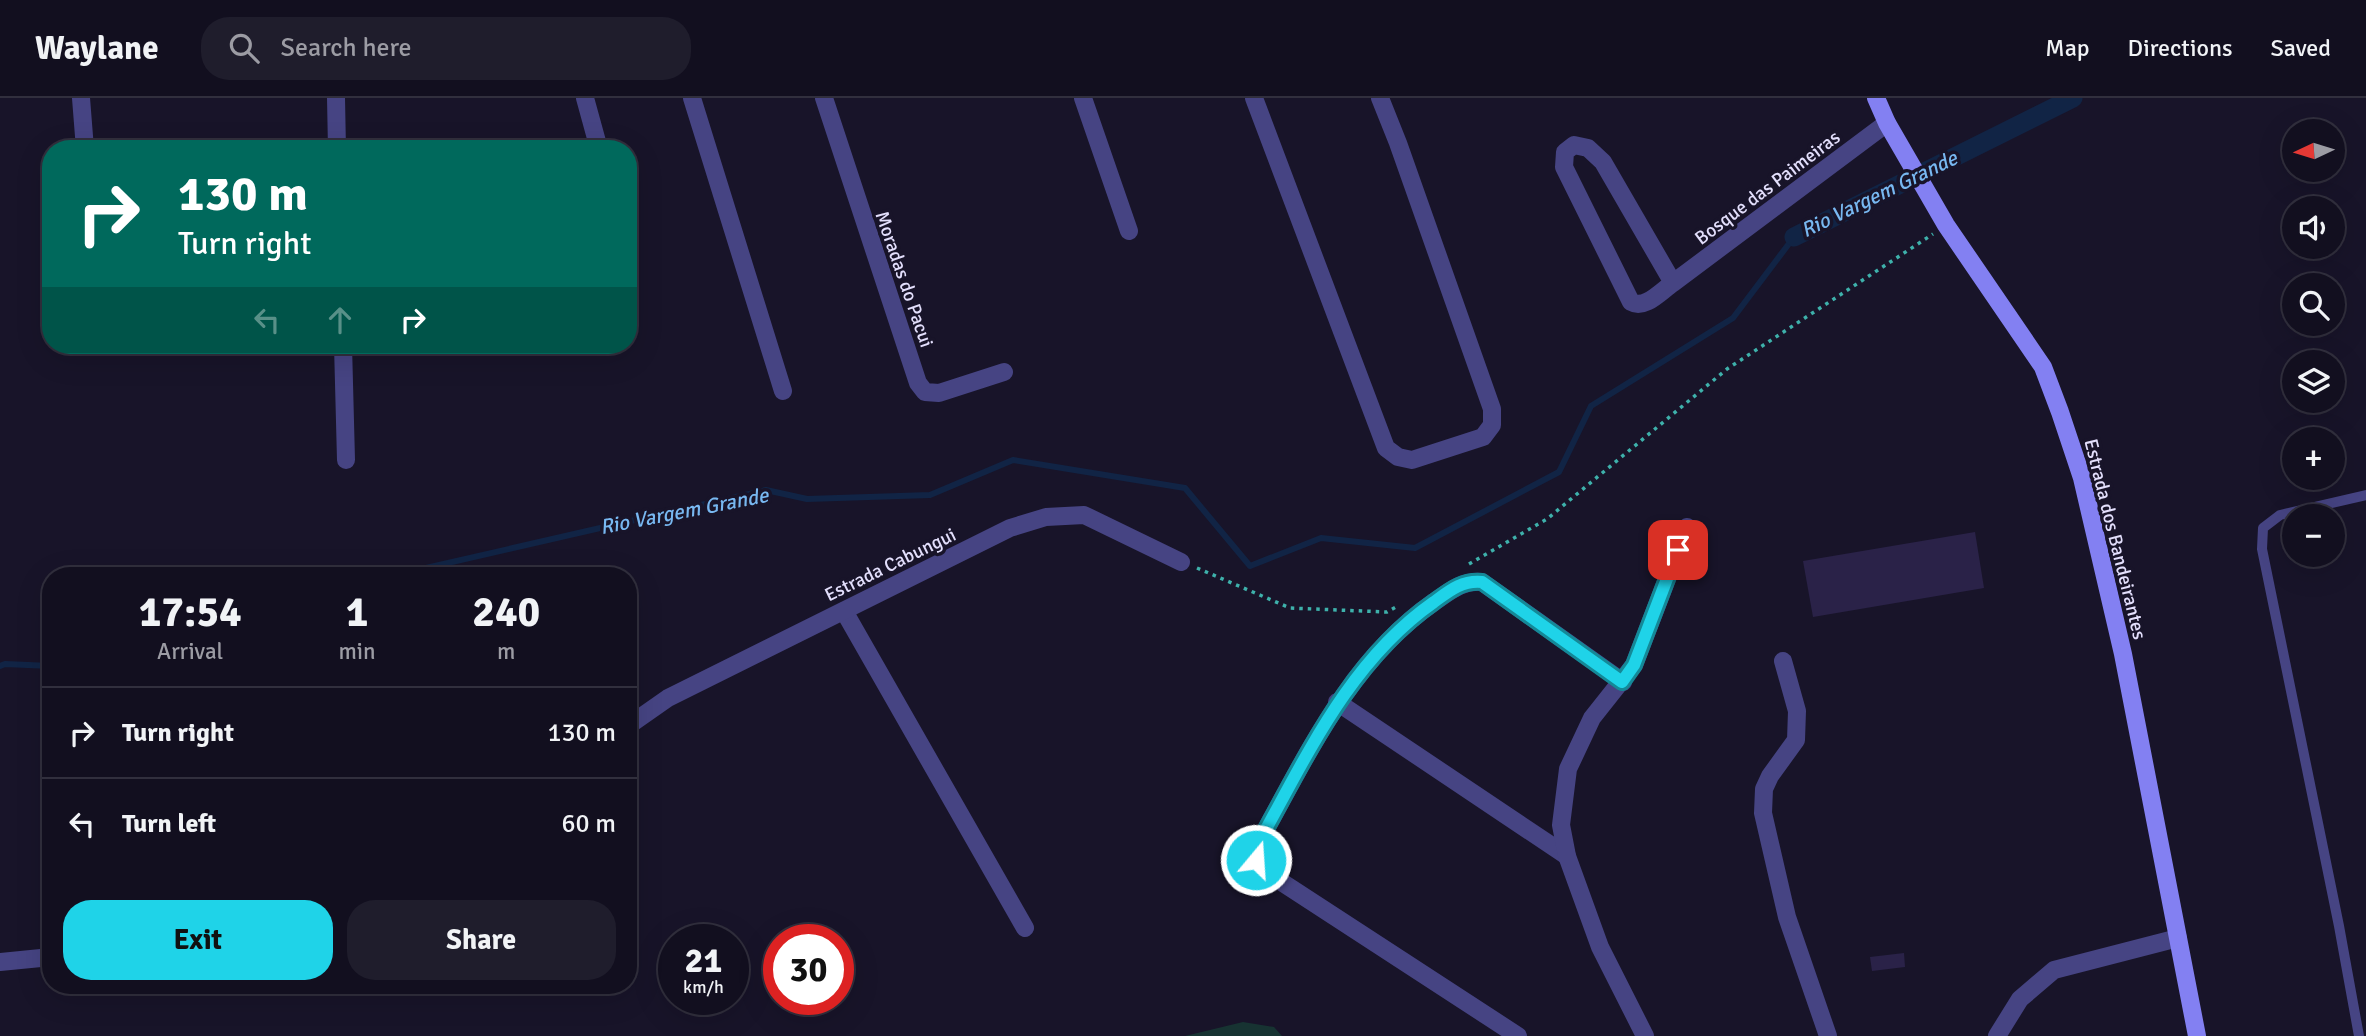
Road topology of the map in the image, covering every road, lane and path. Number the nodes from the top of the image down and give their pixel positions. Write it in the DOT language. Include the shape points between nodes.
graph roads {
  1 [pos="81,98"];
  2 [pos="336,98"];
  3 [pos="585,98"];
  4 [pos="692,98"];
  5 [pos="824,98"];
  6 [pos="1083,98"];
  7 [pos="1254,98"];
  8 [pos="1380,98"];
  9 [pos="1876,98"];
  10 [pos="1887,123"];
  11 [pos="84,140"];
  12 [pos="337,140"];
  13 [pos="597,140"];
  14 [pos="1943,219"];
  15 [pos="1129,231"];
  16 [pos="1673,283"];
  17 [pos="343,354"];
  18 [pos="1004,372"];
  19 [pos="783,391"];
  20 [pos="346,460"];
  21 [pos="2366,495"];
  22 [pos="1687,527"];
  23 [pos="1181,562"];
  24 [pos="1467,566"];
  25 [pos="1398,606"];
  26 [pos="844,611"];
  27 [pos="1783,661"];
  28 [pos="1622,682"];
  29 [pos="1337,702"];
  30 [pos="637,720"];
  31 [pos="1567,856"];
  32 [pos="1025,928"];
  33 [pos="2178,938"];
  34 [pos="42,958"];
  35 [pos="0,962"];
  36 [pos="1518,1036"];
  37 [pos="1645,1036"];
  38 [pos="1828,1036"];
  39 [pos="1997,1036"];
  40 [pos="2197,1036"];
  41 [pos="2359,1036"];
  1 -- 11 [label="street"];
  2 -- 12 [label="street"];
  3 -- 13 [label="street"];
  4 -- 19 [label="street"];
  5 -- 18 [label="street, Moradas do Pacui" via="918,383 925,392 939,393"];
  6 -- 15 [label="street"];
  7 -- 8 [label="street" via="1386,448 1412,460 1483,437 1492,425 1492,409"];
  9 -- 10 [label="main road, Estrada dos Bandeirantes"];
  10 -- 14 [label="main road, Estrada dos Bandeirantes"];
  10 -- 16 [label="street, Bosque das Paimeiras"];
  14 -- 24 [label="path" via="1727,369 1547,519"];
  14 -- 33 [label="main road, Estrada dos Bandeirantes" via="2043,367 2074,452 2123,654"];
  16 -- 16 [label="street, Bosque das Paimeiras" via="1643,304 1631,302 1564,167 1565,152 1574,145 1588,148 1603,162"];
  17 -- 20 [label="street"];
  21 -- 41 [label="lane" via="2280,515 2263,528 2262,549"];
  22 -- 28 [label="street" via="1634,665"];
  23 -- 25 [label="path" via="1290,608 1387,612"];
  23 -- 26 [label="street, Estrada Cabungui" via="1084,515 1046,517 1010,528"];
  26 -- 30 [label="street, Estrada Cabungui" via="668,698"];
  26 -- 32 [label="street"];
  27 -- 38 [label="street" via="1797,711 1796,740 1764,789 1763,813 1787,917"];
  28 -- 29 [label="street" via="1482,582 1469,581 1413,619 1378,651"];
  28 -- 31 [label="street" via="1592,719 1568,769 1560,825"];
  29 -- 31 [label="street"];
  29 -- 36 [label="street" via="1255,849 1256,860 1263,870"];
  31 -- 37 [label="street" via="1600,947"];
  33 -- 39 [label="street" via="2054,970 2020,999"];
  33 -- 40 [label="main road, Estrada dos Bandeirantes"];
  34 -- 35 [label="street"];
}
